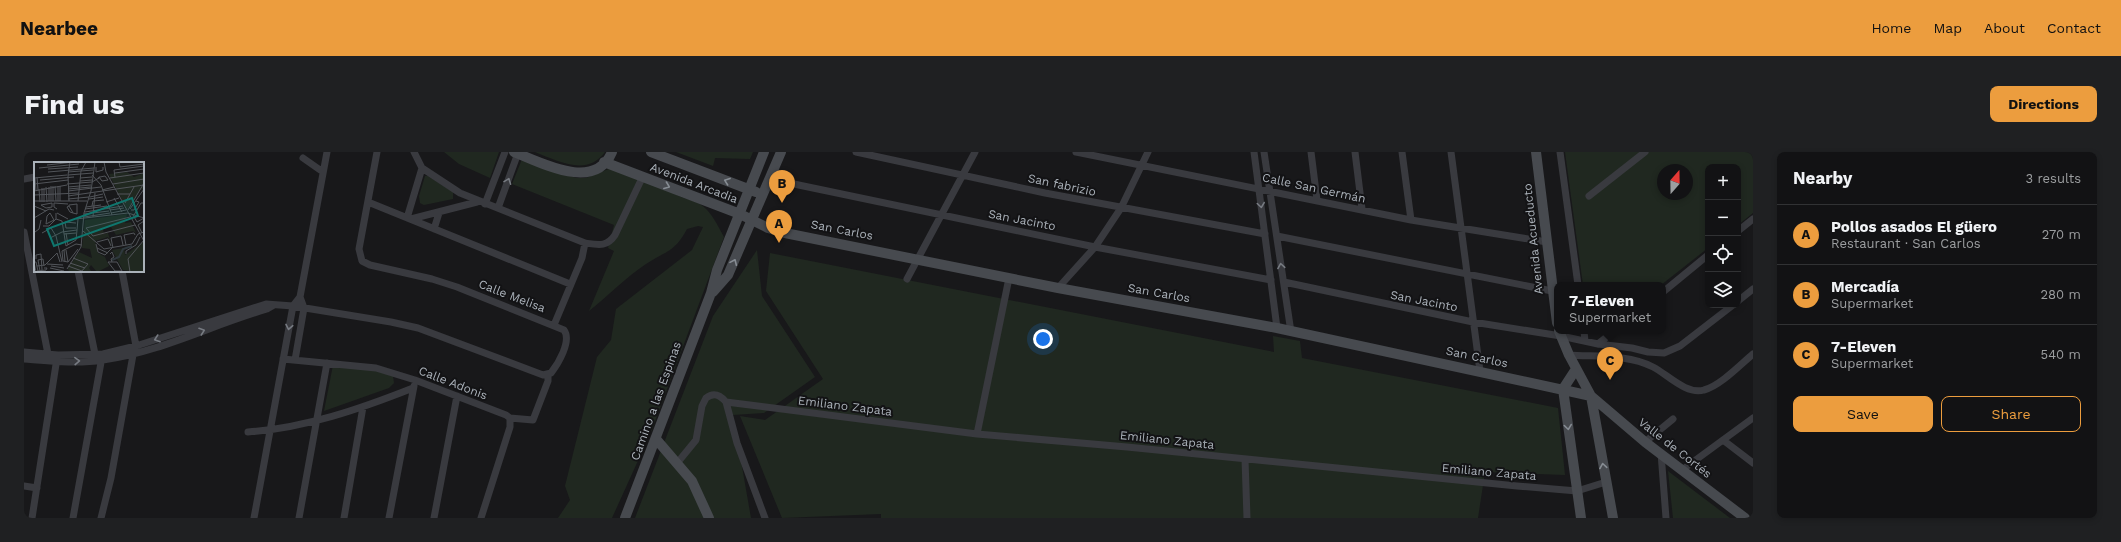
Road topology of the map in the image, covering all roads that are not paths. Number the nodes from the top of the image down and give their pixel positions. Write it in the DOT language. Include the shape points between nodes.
graph roads {
  1 [pos="327,152"];
  2 [pos="377,152"];
  3 [pos="414,152"];
  4 [pos="505,152"];
  5 [pos="612,152"];
  6 [pos="654,152"];
  7 [pos="764,152"];
  8 [pos="781,152"];
  9 [pos="856,152"];
  10 [pos="974,152"];
  11 [pos="1076,152"];
  12 [pos="1148,152"];
  13 [pos="1254,152"];
  14 [pos="1264,152"];
  15 [pos="1310,152"];
  16 [pos="1355,152"];
  17 [pos="1402,152"];
  18 [pos="1451,152"];
  19 [pos="1536,152"];
  20 [pos="1560,152"];
  21 [pos="1645,152"];
  22 [pos="516,153"];
  23 [pos="304,158"];
  24 [pos="604,162"];
  25 [pos="1141,166"];
  26 [pos="422,168"];
  27 [pos="323,172"];
  28 [pos="963,175"];
  29 [pos="643,176"];
  30 [pos="34,177"];
  31 [pos="24,179"];
  32 [pos="770,179"];
  33 [pos="1258,188"];
  34 [pos="750,189"];
  35 [pos="1269,190"];
  36 [pos="764,195"];
  37 [pos="1589,196"];
  38 [pos="1317,200"];
  39 [pos="368,202"];
  40 [pos="481,203"];
  41 [pos="498,208"];
  42 [pos="1121,208"];
  43 [pos="1362,209"];
  44 [pos="439,212"];
  45 [pos="740,214"];
  46 [pos="941,216"];
  47 [pos="409,218"];
  48 [pos="1753,219"];
  49 [pos="1411,220"];
  50 [pos="752,221"];
  51 [pos="434,229"];
  52 [pos="1460,229"];
  53 [pos="1741,229"];
  54 [pos="24,232"];
  55 [pos="1265,234"];
  56 [pos="1277,236"];
  57 [pos="1547,242"];
  58 [pos="585,243"];
  59 [pos="1095,247"];
  60 [pos="1705,257"];
  61 [pos="917,258"];
  62 [pos="78,272"];
  63 [pos="122,272"];
  64 [pos="1466,275"];
  65 [pos="907,278"];
  66 [pos="1009,278"];
  67 [pos="1270,280"];
  68 [pos="1284,282"];
  69 [pos="1578,282"];
  70 [pos="570,284"];
  71 [pos="1058,288"];
  72 [pos="1753,289"];
  73 [pos="1666,290"];
  74 [pos="1552,291"];
  75 [pos="711,293"];
  76 [pos="300,297"];
  77 [pos="1741,299"];
  78 [pos="1554,304"];
  79 [pos="274,305"];
  80 [pos="293,306"];
  81 [pos="304,308"];
  82 [pos="1729,308"];
  83 [pos="1473,322"];
  84 [pos="554,325"];
  85 [pos="1277,328"];
  86 [pos="1291,332"];
  87 [pos="1554,332"];
  88 [pos="1560,334"];
  89 [pos="1563,334"];
  90 [pos="1584,334"];
  91 [pos="1610,334"];
  92 [pos="1585,341"];
  93 [pos="1598,344"];
  94 [pos="136,346"];
  95 [pos="1619,347"];
  96 [pos="24,352"];
  97 [pos="1648,352"];
  98 [pos="48,354"];
  99 [pos="1753,354"];
  100 [pos="133,355"];
  101 [pos="1569,355"];
  102 [pos="100,356"];
  103 [pos="57,358"];
  104 [pos="1620,358"];
  105 [pos="24,359"];
  106 [pos="283,359"];
  107 [pos="295,360"];
  108 [pos="327,363"];
  109 [pos="1648,364"];
  110 [pos="1576,369"];
  111 [pos="1480,371"];
  112 [pos="546,375"];
  113 [pos="415,380"];
  114 [pos="413,388"];
  115 [pos="1563,388"];
  116 [pos="457,396"];
  117 [pos="1592,396"];
  118 [pos="726,402"];
  119 [pos="363,407"];
  120 [pos="510,418"];
  121 [pos="1753,418"];
  122 [pos="1673,419"];
  123 [pos="316,421"];
  124 [pos="271,431"];
  125 [pos="248,432"];
  126 [pos="977,434"];
  127 [pos="656,439"];
  128 [pos="1723,440"];
  129 [pos="1645,442"];
  130 [pos="1660,453"];
  131 [pos="1245,459"];
  132 [pos="678,462"];
  133 [pos="1753,463"];
  134 [pos="1682,470"];
  135 [pos="1606,482"];
  136 [pos="24,486"];
  137 [pos="37,488"];
  138 [pos="1578,491"];
  139 [pos="32,518"];
  140 [pos="73,518"];
  141 [pos="101,518"];
  142 [pos="254,518"];
  143 [pos="298,518"];
  144 [pos="344,518"];
  145 [pos="389,518"];
  146 [pos="434,518"];
  147 [pos="481,518"];
  148 [pos="625,518"];
  149 [pos="709,518"];
  150 [pos="765,518"];
  151 [pos="1247,518"];
  152 [pos="1581,518"];
  153 [pos="1613,518"];
  154 [pos="1666,518"];
  155 [pos="1745,518"];
  1 -- 27 [label="street"];
  2 -- 39 [label="street, Calle Melisa"];
  3 -- 26 [label="street"];
  4 -- 40 [label="street"];
  5 -- 24 [label="street"];
  34 -- 6 [label="street, Avenida Arcadia, one-way"];
  7 -- 34 [label="street, Camino a las Espinas"];
  8 -- 32 [label="street, Camino a las Espinas"];
  9 -- 28 [label="street, San fabrizio"];
  10 -- 28 [label="street"];
  11 -- 25 [label="street, Calle San Germán"];
  12 -- 25 [label="street"];
  13 -- 33 [label="street"];
  14 -- 35 [label="street"];
  15 -- 38 [label="street"];
  16 -- 43 [label="street"];
  17 -- 49 [label="street"];
  18 -- 52 [label="street"];
  19 -- 57 [label="street, Avenida Acueducto"];
  20 -- 69 [label="street"];
  21 -- 37 [label="street"];
  22 -- 24 [label="street" via="578,173 587,173"];
  41 -- 22 [label="street, one-way"];
  23 -- 27 [label="street"];
  24 -- 29 [label="street, Avenida Arcadia"];
  25 -- 33 [label="street, Calle San Germán"];
  25 -- 42 [label="street"];
  26 -- 40 [label="street" via="448,186"];
  26 -- 47 [label="street"];
  27 -- 76 [label="street"];
  28 -- 42 [label="street, San fabrizio"];
  28 -- 46 [label="street"];
  29 -- 45 [label="street, Avenida Arcadia, one-way"];
  29 -- 58 [label="street" via="610,242 601,245"];
  30 -- 31 [label="street"];
  32 -- 36 [label="street, Camino a las Espinas"];
  32 -- 46 [label="street, San Jacinto"];
  33 -- 35 [label="street, Calle San Germán"];
  33 -- 55 [label="street, one-way"];
  34 -- 36 [label="street, Avenida Arcadia"];
  34 -- 45 [label="street, Camino a las Espinas"];
  35 -- 38 [label="street, Calle San Germán"];
  35 -- 56 [label="street"];
  36 -- 50 [label="street, Camino a las Espinas"];
  38 -- 43 [label="street, Calle San Germán"];
  39 -- 47 [label="street"];
  39 -- 84 [label="street, Calle Melisa" via="359,249 360,257 366,264 444,283"];
  40 -- 41 [label="street"];
  40 -- 44 [label="street"];
  41 -- 58 [label="street"];
  42 -- 55 [label="street, San fabrizio"];
  42 -- 59 [label="street"];
  43 -- 49 [label="street, Calle San Germán"];
  44 -- 47 [label="street"];
  44 -- 51 [label="street"];
  45 -- 50 [label="street, Avenida Arcadia"];
  45 -- 75 [label="street, Camino a las Espinas" via="717,270"];
  46 -- 59 [label="street, San Jacinto"];
  46 -- 61 [label="street"];
  47 -- 51 [label="street"];
  48 -- 53 [label="street"];
  49 -- 52 [label="street, Calle San Germán"];
  50 -- 61 [label="street, San Carlos" via="785,232"];
  75 -- 50 [label="street, Camino a las Espinas, one-way" via="728,275"];
  51 -- 70 [label="street"];
  52 -- 57 [label="street, Calle San Germán"];
  52 -- 64 [label="street"];
  54 -- 98 [label="street"];
  55 -- 67 [label="street"];
  56 -- 64 [label="street"];
  68 -- 56 [label="street, one-way"];
  57 -- 74 [label="street, Avenida Acueducto"];
  58 -- 70 [label="street, Calle Melisa" via="585,252"];
  59 -- 67 [label="street, San Jacinto"];
  59 -- 71 [label="street"];
  60 -- 73 [label="street"];
  61 -- 65 [label="street"];
  61 -- 66 [label="street, San Carlos"];
  62 -- 102 [label="street"];
  63 -- 94 [label="street"];
  64 -- 74 [label="street"];
  64 -- 83 [label="street"];
  66 -- 71 [label="street, San Carlos"];
  66 -- 126 [label="street"];
  67 -- 85 [label="street"];
  68 -- 83 [label="street, San Jacinto"];
  68 -- 86 [label="street"];
  70 -- 84 [label="street, Calle Melisa"];
  71 -- 85 [label="street, San Carlos"];
  72 -- 77 [label="street"];
  74 -- 78 [label="street, Avenida Acueducto"];
  75 -- 127 [label="street, Camino a las Espinas"];
  76 -- 80 [label="street"];
  76 -- 81 [label="street"];
  79 -- 80 [label="street"];
  79 -- 94 [label="street, one-way" via="260,304"];
  100 -- 79 [label="street, one-way" via="267,310"];
  80 -- 81 [label="street"];
  80 -- 106 [label="street, one-way"];
  81 -- 107 [label="street"];
  81 -- 112 [label="street" via="418,328"];
  82 -- 97 [label="street, San Jacinto" via="1671,351 1658,354"];
  83 -- 87 [label="street, San Jacinto"];
  83 -- 111 [label="street"];
  84 -- 112 [label="street" via="564,330 568,338 554,369"];
  85 -- 86 [label="street, San Carlos"];
  86 -- 111 [label="street, San Carlos"];
  88 -- 101 [label="street"];
  89 -- 92 [label="street, San Jacinto"];
  90 -- 92 [label="street"];
  91 -- 93 [label="street"];
  92 -- 93 [label="street, San Jacinto"];
  93 -- 95 [label="street, San Jacinto"];
  94 -- 100 [label="street"];
  94 -- 102 [label="street"];
  95 -- 97 [label="street, San Jacinto"];
  95 -- 104 [label="street"];
  96 -- 98 [label="street"];
  97 -- 109 [label="street"];
  98 -- 103 [label="street"];
  99 -- 109 [label="street" via="1714,386 1697,391 1680,384"];
  100 -- 102 [label="street"];
  100 -- 141 [label="street" via="111,478"];
  101 -- 104 [label="street"];
  101 -- 110 [label="street"];
  102 -- 103 [label="street"];
  102 -- 140 [label="street"];
  103 -- 105 [label="street"];
  103 -- 137 [label="street"];
  104 -- 109 [label="street"];
  106 -- 107 [label="street, Calle Adonis"];
  106 -- 124 [label="street"];
  107 -- 108 [label="street, Calle Adonis"];
  108 -- 113 [label="street, Calle Adonis" via="376,368"];
  108 -- 123 [label="street"];
  110 -- 115 [label="street"];
  110 -- 117 [label="street"];
  111 -- 115 [label="street, San Carlos"];
  112 -- 120 [label="street" via="548,381 533,420"];
  113 -- 114 [label="street"];
  113 -- 116 [label="street, Calle Adonis"];
  114 -- 119 [label="street"];
  114 -- 145 [label="street"];
  115 -- 117 [label="street, San Carlos"];
  115 -- 138 [label="street, one-way"];
  116 -- 120 [label="street, Calle Adonis"];
  116 -- 146 [label="street"];
  117 -- 129 [label="street, Valle de Cortés"];
  135 -- 117 [label="street, one-way"];
  118 -- 126 [label="street, Emiliano Zapata"];
  118 -- 132 [label="street, Emiliano Zapata" via="718,395 709,395 706,398 702,406 696,440"];
  118 -- 150 [label="street" via="733,430"];
  119 -- 123 [label="street"];
  119 -- 144 [label="street"];
  120 -- 147 [label="street" via="510,428"];
  121 -- 128 [label="street"];
  122 -- 129 [label="street"];
  123 -- 124 [label="street"];
  123 -- 143 [label="street"];
  124 -- 125 [label="street"];
  124 -- 142 [label="street"];
  126 -- 131 [label="street, Emiliano Zapata"];
  127 -- 132 [label="street"];
  127 -- 148 [label="street, Camino a las Espinas"];
  128 -- 133 [label="street"];
  128 -- 134 [label="street"];
  129 -- 130 [label="street, Valle de Cortés"];
  130 -- 134 [label="street, Valle de Cortés"];
  130 -- 154 [label="street"];
  131 -- 138 [label="street, Emiliano Zapata"];
  131 -- 151 [label="street"];
  132 -- 149 [label="street" via="699,493"];
  134 -- 155 [label="street, Valle de Cortés"];
  135 -- 138 [label="street, Emiliano Zapata"];
  135 -- 153 [label="street"];
  136 -- 137 [label="street"];
  137 -- 139 [label="street"];
  138 -- 152 [label="street"];
}
